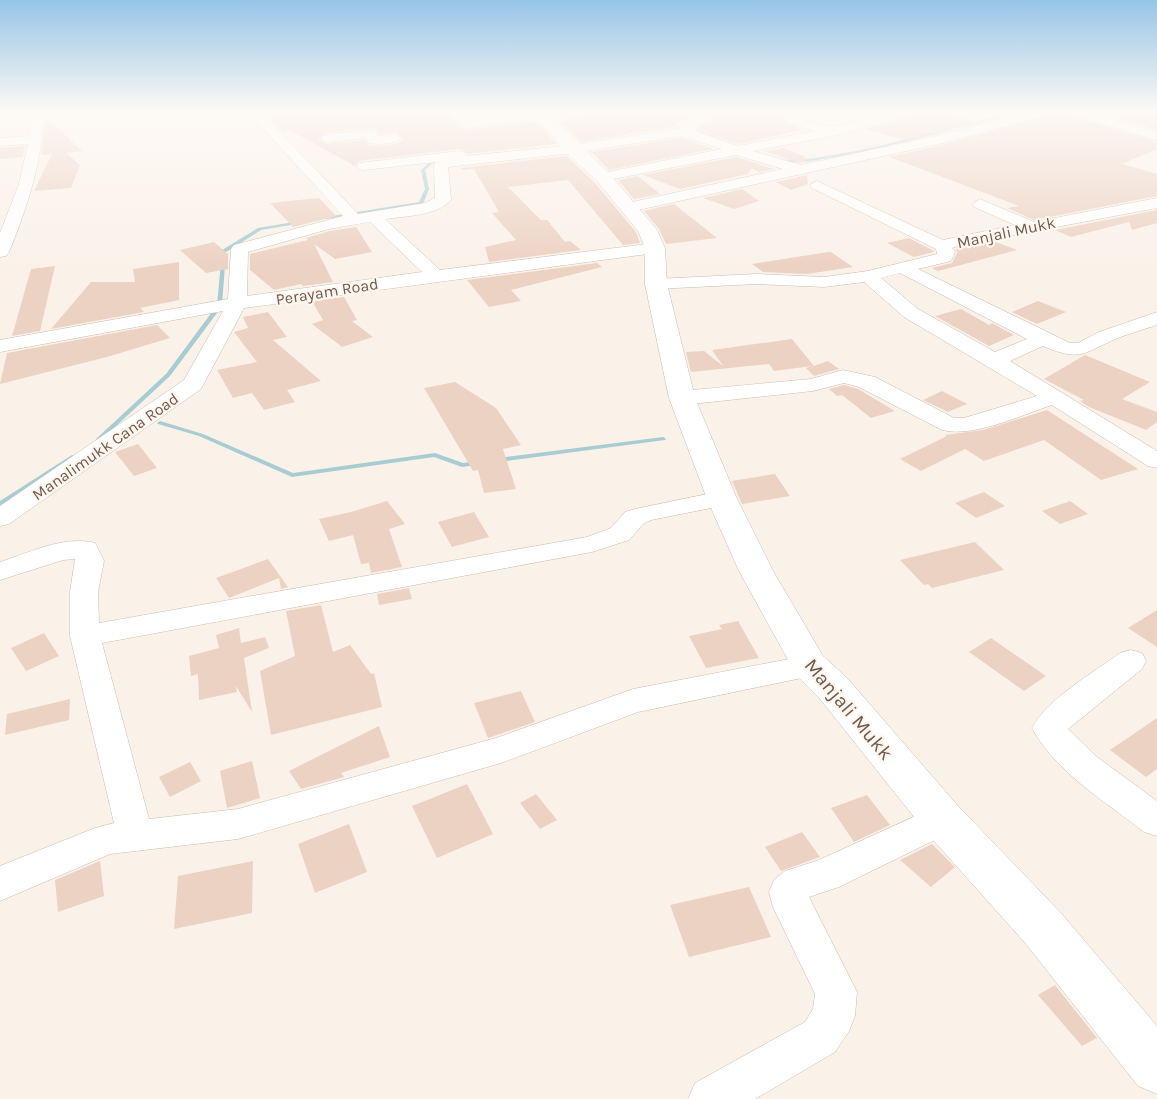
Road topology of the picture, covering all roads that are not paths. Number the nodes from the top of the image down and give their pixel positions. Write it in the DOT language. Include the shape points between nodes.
graph roads {
  1 [pos="33,163"];
  2 [pos="305,163"];
  3 [pos="390,163"];
  4 [pos="447,163"];
  5 [pos="589,163"];
  6 [pos="674,163"];
  7 [pos="779,163"];
  8 [pos="825,163"];
  9 [pos="364,166"];
  10 [pos="798,169"];
  11 [pos="603,177"];
  12 [pos="817,185"];
  13 [pos="1157,203"];
  14 [pos="980,204"];
  15 [pos="21,205"];
  16 [pos="0,207"];
  17 [pos="629,207"];
  18 [pos="1131,208"];
  19 [pos="374,216"];
  20 [pos="1157,218"];
  21 [pos="355,220"];
  22 [pos="1031,226"];
  23 [pos="942,246"];
  24 [pos="655,248"];
  25 [pos="0,252"];
  26 [pos="901,267"];
  27 [pos="436,276"];
  28 [pos="868,276"];
  29 [pos="656,284"];
  30 [pos="237,304"];
  31 [pos="1157,318"];
  32 [pos="1043,339"];
  33 [pos="0,346"];
  34 [pos="994,360"];
  35 [pos="682,398"];
  36 [pos="1052,398"];
  37 [pos="1157,461"];
  38 [pos="722,499"];
  39 [pos="0,518"];
  40 [pos="0,571"];
  41 [pos="85,636"];
  42 [pos="1131,661"];
  43 [pos="810,666"];
  44 [pos="942,819"];
  45 [pos="1157,821"];
  46 [pos="135,835"];
  47 [pos="0,884"];
  48 [pos="1157,1067"];
  49 [pos="711,1099"];
  1 -- 15 [label="street"];
  2 -- 21 [label="street"];
  3 -- 9 [label="street"];
  4 -- 19 [label="street, Manalimukk Cana Road" via="441,165 442,200 429,207"];
  5 -- 11 [label="street, Manjali Mukk"];
  6 -- 11 [label="street"];
  7 -- 10 [label="street"];
  8 -- 10 [label="street"];
  10 -- 17 [label="street"];
  11 -- 17 [label="street, Manjali Mukk"];
  12 -- 23 [label="street"];
  13 -- 18 [label="street, Manjali Mukk"];
  14 -- 22 [label="street"];
  15 -- 16 [label="street"];
  15 -- 25 [label="street"];
  17 -- 24 [label="street, Manjali Mukk"];
  18 -- 20 [label="street"];
  18 -- 22 [label="street, Manjali Mukk"];
  19 -- 21 [label="street, Manalimukk Cana Road"];
  19 -- 27 [label="street"];
  21 -- 30 [label="street, Manalimukk Cana Road" via="271,238 240,249"];
  22 -- 23 [label="street, Manjali Mukk"];
  23 -- 26 [label="street, Manjali Mukk" via="945,257"];
  24 -- 27 [label="street, Perayam Road"];
  24 -- 29 [label="street, Manjali Mukk"];
  26 -- 28 [label="street, Manjali Mukk"];
  26 -- 32 [label="street"];
  27 -- 30 [label="street, Perayam Road"];
  28 -- 29 [label="street, Manjali Mukk" via="806,283 756,279"];
  28 -- 34 [label="street" via="911,313"];
  29 -- 35 [label="street, Manjali Mukk"];
  30 -- 33 [label="street, Perayam Road"];
  30 -- 39 [label="street, Manalimukk Cana Road" via="193,384"];
  31 -- 32 [label="street" via="1082,349 1067,349"];
  32 -- 34 [label="street"];
  34 -- 36 [label="street"];
  35 -- 36 [label="street" via="813,386 843,376 867,382 950,425 966,425"];
  35 -- 38 [label="street, Manjali Mukk"];
  36 -- 37 [label="street"];
  38 -- 41 [label="street" via="644,514 634,518 620,534 592,544"];
  38 -- 43 [label="street, Manjali Mukk" via="756,571"];
  40 -- 41 [label="street" via="60,552 85,549 90,561 84,592"];
  41 -- 46 [label="street"];
  42 -- 45 [label="street" via="1048,728 1076,759"];
  43 -- 44 [label="street, Manjali Mukk" via="834,689"];
  43 -- 46 [label="street" via="633,701 501,750 238,824"];
  44 -- 48 [label="street, Manjali Mukk" via="1043,928"];
  44 -- 49 [label="street" via="826,875 798,883 788,892 792,908 836,992 834,1016 820,1037"];
  46 -- 47 [label="street" via="83,848"];
}
